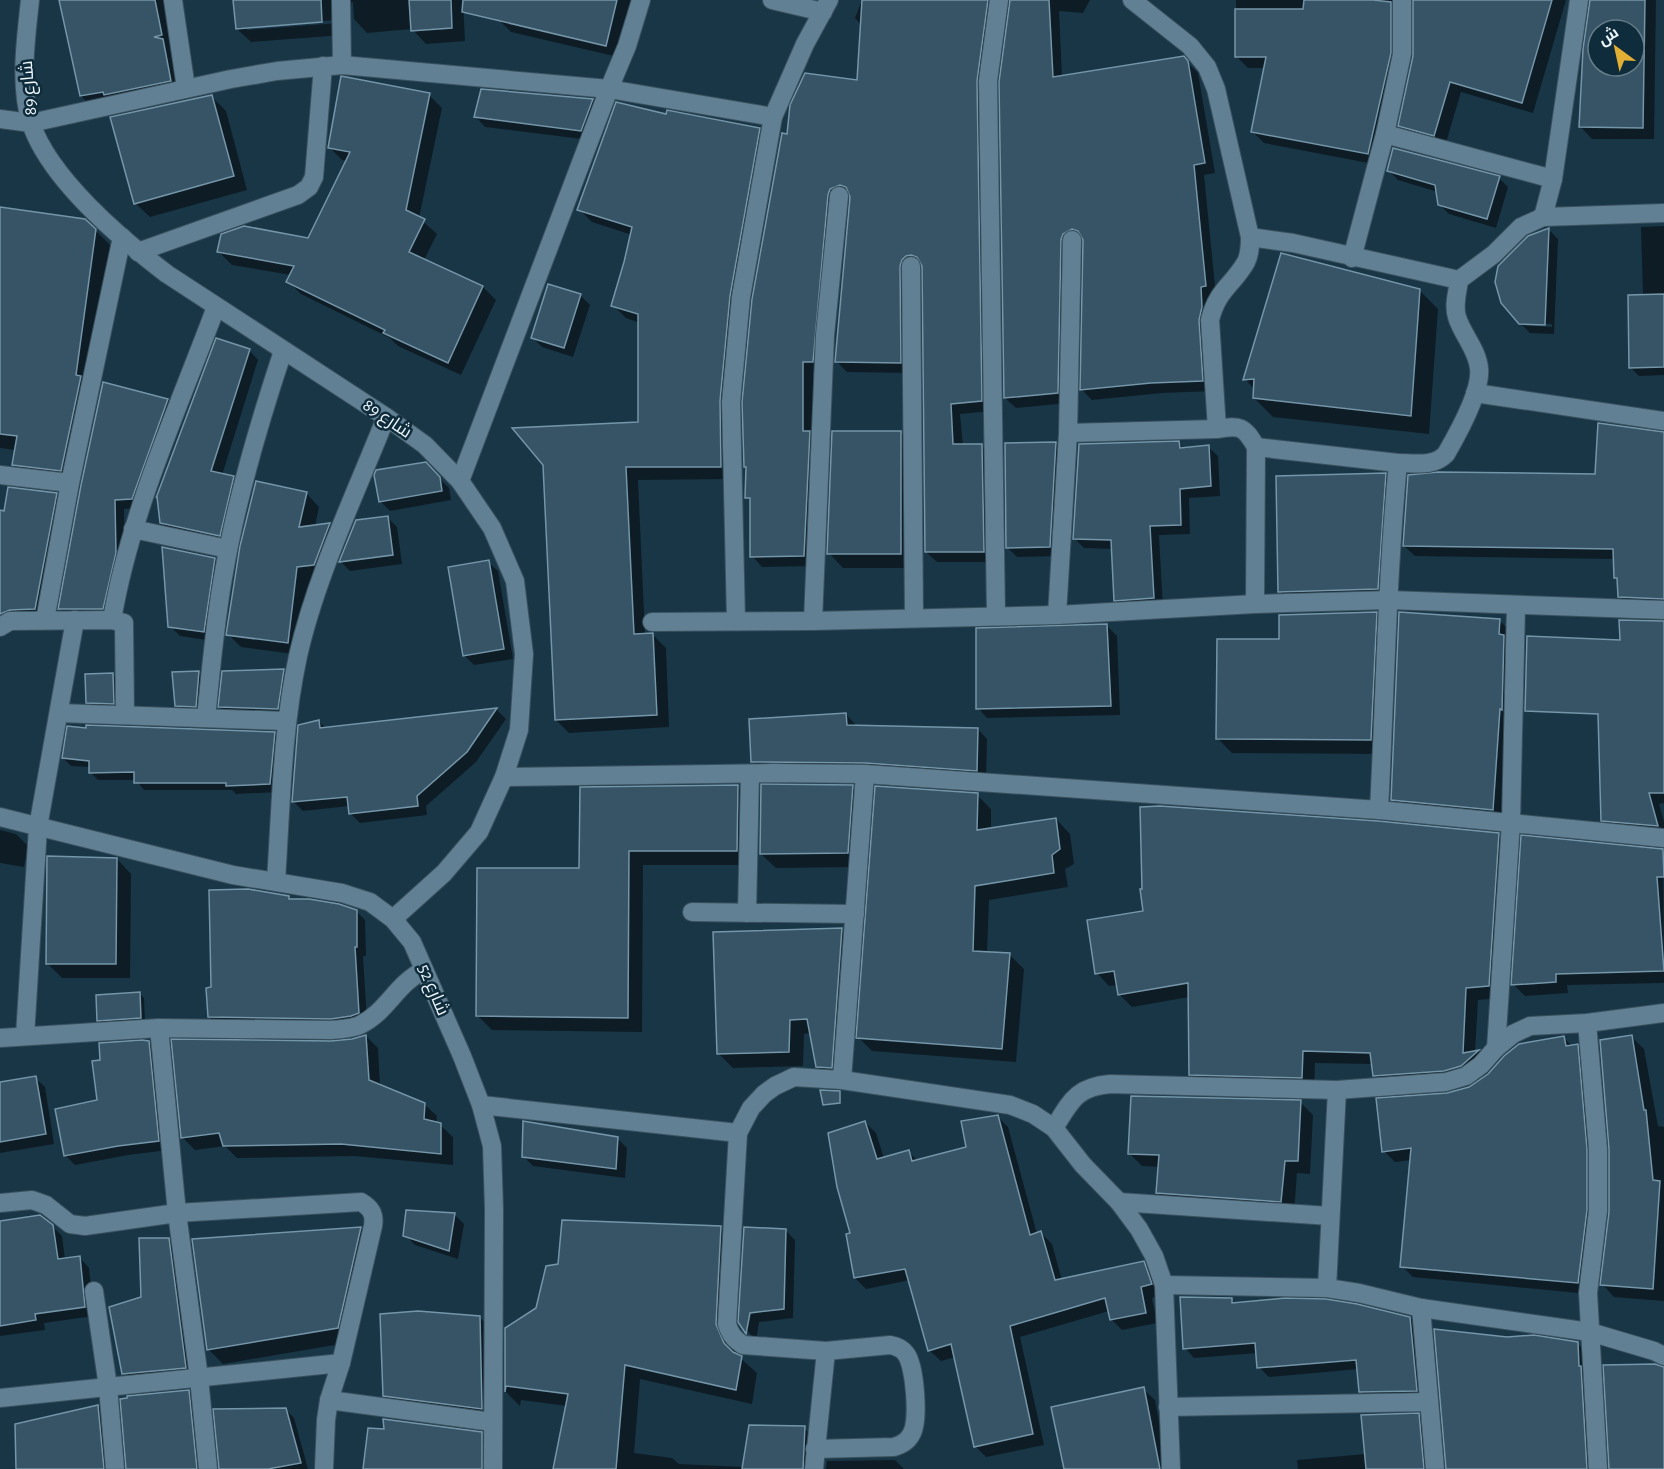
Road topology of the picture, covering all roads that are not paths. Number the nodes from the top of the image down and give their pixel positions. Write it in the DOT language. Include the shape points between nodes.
graph roads {
  1 [pos="30,0"];
  2 [pos="173,0"];
  3 [pos="341,0"];
  4 [pos="641,0"];
  5 [pos="772,0"];
  6 [pos="999,0"];
  7 [pos="1132,0"];
  8 [pos="1402,0"];
  9 [pos="1579,0"];
  10 [pos="826,6"];
  11 [pos="342,65"];
  12 [pos="323,66"];
  13 [pos="186,88"];
  14 [pos="609,89"];
  15 [pos="773,117"];
  16 [pos="0,119"];
  17 [pos="31,123"];
  18 [pos="1385,134"];
  19 [pos="1553,179"];
  20 [pos="839,196"];
  21 [pos="1664,213"];
  22 [pos="1543,217"];
  23 [pos="122,237"];
  24 [pos="1250,237"];
  25 [pos="1072,240"];
  26 [pos="138,252"];
  27 [pos="1352,258"];
  28 [pos="911,266"];
  29 [pos="1459,280"];
  30 [pos="216,307"];
  31 [pos="283,351"];
  32 [pos="1475,393"];
  33 [pos="386,417"];
  34 [pos="1664,422"];
  35 [pos="1217,429"];
  36 [pos="1068,432"];
  37 [pos="1256,447"];
  38 [pos="1398,463"];
  39 [pos="0,475"];
  40 [pos="460,481"];
  41 [pos="70,483"];
  42 [pos="133,529"];
  43 [pos="228,549"];
  44 [pos="1390,600"];
  45 [pos="1255,604"];
  46 [pos="1516,605"];
  47 [pos="1664,610"];
  48 [pos="1058,615"];
  49 [pos="996,616"];
  50 [pos="914,618"];
  51 [pos="45,620"];
  52 [pos="75,620"];
  53 [pos="112,620"];
  54 [pos="736,621"];
  55 [pos="813,621"];
  56 [pos="652,622"];
  57 [pos="0,627"];
  58 [pos="59,713"];
  59 [pos="125,715"];
  60 [pos="206,718"];
  61 [pos="286,721"];
  62 [pos="750,774"];
  63 [pos="865,774"];
  64 [pos="504,777"];
  65 [pos="1378,810"];
  66 [pos="0,817"];
  67 [pos="1511,822"];
  68 [pos="38,827"];
  69 [pos="1664,838"];
  70 [pos="276,881"];
  71 [pos="692,912"];
  72 [pos="747,913"];
  73 [pos="855,915"];
  74 [pos="393,919"];
  75 [pos="424,970"];
  76 [pos="1664,1013"];
  77 [pos="1587,1023"];
  78 [pos="159,1028"];
  79 [pos="26,1036"];
  80 [pos="0,1038"];
  81 [pos="1496,1047"];
  82 [pos="842,1080"];
  83 [pos="1337,1090"];
  84 [pos="481,1105"];
  85 [pos="1054,1128"];
  86 [pos="738,1133"];
  87 [pos="1119,1202"];
  88 [pos="0,1203"];
  89 [pos="177,1214"];
  90 [pos="1330,1215"];
  91 [pos="1164,1285"];
  92 [pos="1327,1288"];
  93 [pos="94,1291"];
  94 [pos="1421,1308"];
  95 [pos="1590,1332"];
  96 [pos="826,1351"];
  97 [pos="1664,1356"];
  98 [pos="341,1363"];
  99 [pos="199,1378"];
  100 [pos="108,1387"];
  101 [pos="0,1398"];
  102 [pos="329,1400"];
  103 [pos="1429,1402"];
  104 [pos="1168,1407"];
  105 [pos="492,1422"];
  106 [pos="815,1449"];
  107 [pos="116,1469"];
  108 [pos="208,1469"];
  109 [pos="324,1469"];
  110 [pos="493,1469"];
  111 [pos="814,1469"];
  112 [pos="1171,1469"];
  113 [pos="1435,1469"];
  114 [pos="1598,1469"];
  1 -- 17 [label="street, شارع 89" via="25,81"];
  2 -- 13 [label="street"];
  3 -- 11 [label="street"];
  4 -- 14 [label="street"];
  5 -- 10 [label="street"];
  6 -- 49 [label="street" via="988,81"];
  7 -- 24 [label="street" via="1190,46 1207,68 1216,89"];
  8 -- 18 [label="street" via="1402,54"];
  9 -- 19 [label="street"];
  10 -- 15 [label="street"];
  11 -- 12 [label="street"];
  11 -- 14 [label="street"];
  12 -- 13 [label="street"];
  12 -- 26 [label="street" via="314,177 309,187 298,195"];
  13 -- 17 [label="street"];
  14 -- 15 [label="street"];
  14 -- 40 [label="street"];
  15 -- 54 [label="street" via="741,297 731,402"];
  16 -- 17 [label="street"];
  17 -- 23 [label="street, شارع 89" via="49,158 86,204"];
  18 -- 19 [label="street"];
  18 -- 27 [label="street"];
  19 -- 22 [label="street"];
  20 -- 55 [label="street" via="825,335"];
  21 -- 22 [label="street"];
  22 -- 29 [label="street" via="1521,227 1494,255"];
  23 -- 26 [label="street, شارع 89"];
  23 -- 41 [label="street"];
  24 -- 27 [label="street"];
  24 -- 35 [label="street" via="1246,261 1212,308"];
  25 -- 36 [label="street"];
  26 -- 30 [label="street, شارع 89"];
  27 -- 29 [label="street"];
  28 -- 50 [label="street"];
  29 -- 32 [label="street" via="1455,309 1479,366"];
  30 -- 31 [label="street, شارع 89"];
  30 -- 42 [label="street"];
  31 -- 33 [label="street, شارع 89"];
  31 -- 43 [label="street" via="260,420"];
  32 -- 34 [label="street"];
  32 -- 38 [label="street" via="1441,459 1431,464"];
  33 -- 40 [label="street, شارع 89" via="425,445"];
  33 -- 61 [label="street" via="314,599 298,655"];
  35 -- 36 [label="street"];
  35 -- 37 [label="street" via="1243,429"];
  36 -- 48 [label="street"];
  37 -- 38 [label="street"];
  37 -- 45 [label="street"];
  38 -- 44 [label="street" via="1390,546"];
  39 -- 41 [label="street"];
  40 -- 64 [label="street, شارع 89" via="492,528 515,581 524,654 519,730"];
  41 -- 51 [label="street"];
  42 -- 43 [label="street"];
  42 -- 53 [label="street"];
  43 -- 60 [label="street"];
  44 -- 45 [label="street"];
  44 -- 46 [label="street"];
  44 -- 65 [label="street"];
  45 -- 48 [label="street"];
  46 -- 47 [label="street"];
  46 -- 67 [label="street"];
  48 -- 49 [label="street"];
  49 -- 50 [label="street"];
  50 -- 55 [label="street"];
  51 -- 52 [label="street"];
  51 -- 57 [label="street" via="10,621"];
  52 -- 53 [label="street"];
  52 -- 58 [label="street"];
  53 -- 59 [label="street" via="125,626"];
  54 -- 55 [label="street"];
  54 -- 56 [label="street"];
  58 -- 59 [label="street"];
  58 -- 68 [label="street"];
  59 -- 60 [label="street"];
  60 -- 61 [label="street"];
  61 -- 70 [label="street"];
  62 -- 63 [label="street"];
  62 -- 64 [label="street"];
  62 -- 72 [label="street"];
  63 -- 65 [label="street"];
  63 -- 73 [label="street"];
  64 -- 74 [label="street, شارع 89" via="479,832 444,873"];
  65 -- 67 [label="street"];
  66 -- 68 [label="street, شارع 52"];
  67 -- 69 [label="street"];
  67 -- 81 [label="street"];
  68 -- 70 [label="street, شارع 52" via="233,875"];
  68 -- 79 [label="street"];
  70 -- 74 [label="street, شارع 52" via="342,892 370,902"];
  71 -- 72 [label="street"];
  72 -- 73 [label="street"];
  73 -- 82 [label="street"];
  74 -- 75 [label="street, شارع 52" via="412,942"];
  75 -- 78 [label="street" via="410,977 378,1013 358,1026 331,1030"];
  75 -- 84 [label="street, شارع 52"];
  76 -- 77 [label="street"];
  77 -- 81 [label="street" via="1530,1026"];
  77 -- 95 [label="street" via="1598,1149 1598,1211 1588,1293"];
  78 -- 79 [label="street"];
  78 -- 89 [label="street"];
  79 -- 80 [label="street"];
  81 -- 83 [label="street" via="1466,1076 1446,1082"];
  82 -- 85 [label="street" via="1010,1105"];
  82 -- 86 [label="street" via="794,1077 775,1086 751,1108"];
  83 -- 85 [label="street" via="1093,1086 1074,1096"];
  83 -- 90 [label="street"];
  84 -- 86 [label="street"];
  84 -- 105 [label="street, شارع 52" via="492,1146"];
  85 -- 87 [label="street"];
  86 -- 96 [label="street" via="729,1332 742,1345"];
  87 -- 90 [label="street"];
  87 -- 91 [label="street" via="1154,1256"];
  88 -- 89 [label="street" via="32,1200 46,1205 70,1224 85,1226"];
  89 -- 98 [label="street" via="361,1202 370,1208 374,1218"];
  89 -- 99 [label="street"];
  90 -- 92 [label="street"];
  91 -- 92 [label="street"];
  91 -- 104 [label="street"];
  92 -- 94 [label="street"];
  93 -- 100 [label="street"];
  94 -- 95 [label="street"];
  94 -- 103 [label="street"];
  95 -- 97 [label="street"];
  95 -- 114 [label="street"];
  96 -- 106 [label="street"];
  96 -- 106 [label="street" via="899,1347 912,1367 915,1425 904,1444 894,1447"];
  98 -- 99 [label="street"];
  98 -- 102 [label="street"];
  99 -- 100 [label="street"];
  99 -- 108 [label="street"];
  100 -- 101 [label="street"];
  100 -- 107 [label="street"];
  102 -- 105 [label="street"];
  102 -- 109 [label="street"];
  103 -- 104 [label="street"];
  103 -- 113 [label="street"];
  104 -- 112 [label="street"];
  105 -- 110 [label="street, شارع 52"];
  106 -- 111 [label="street"];
}
